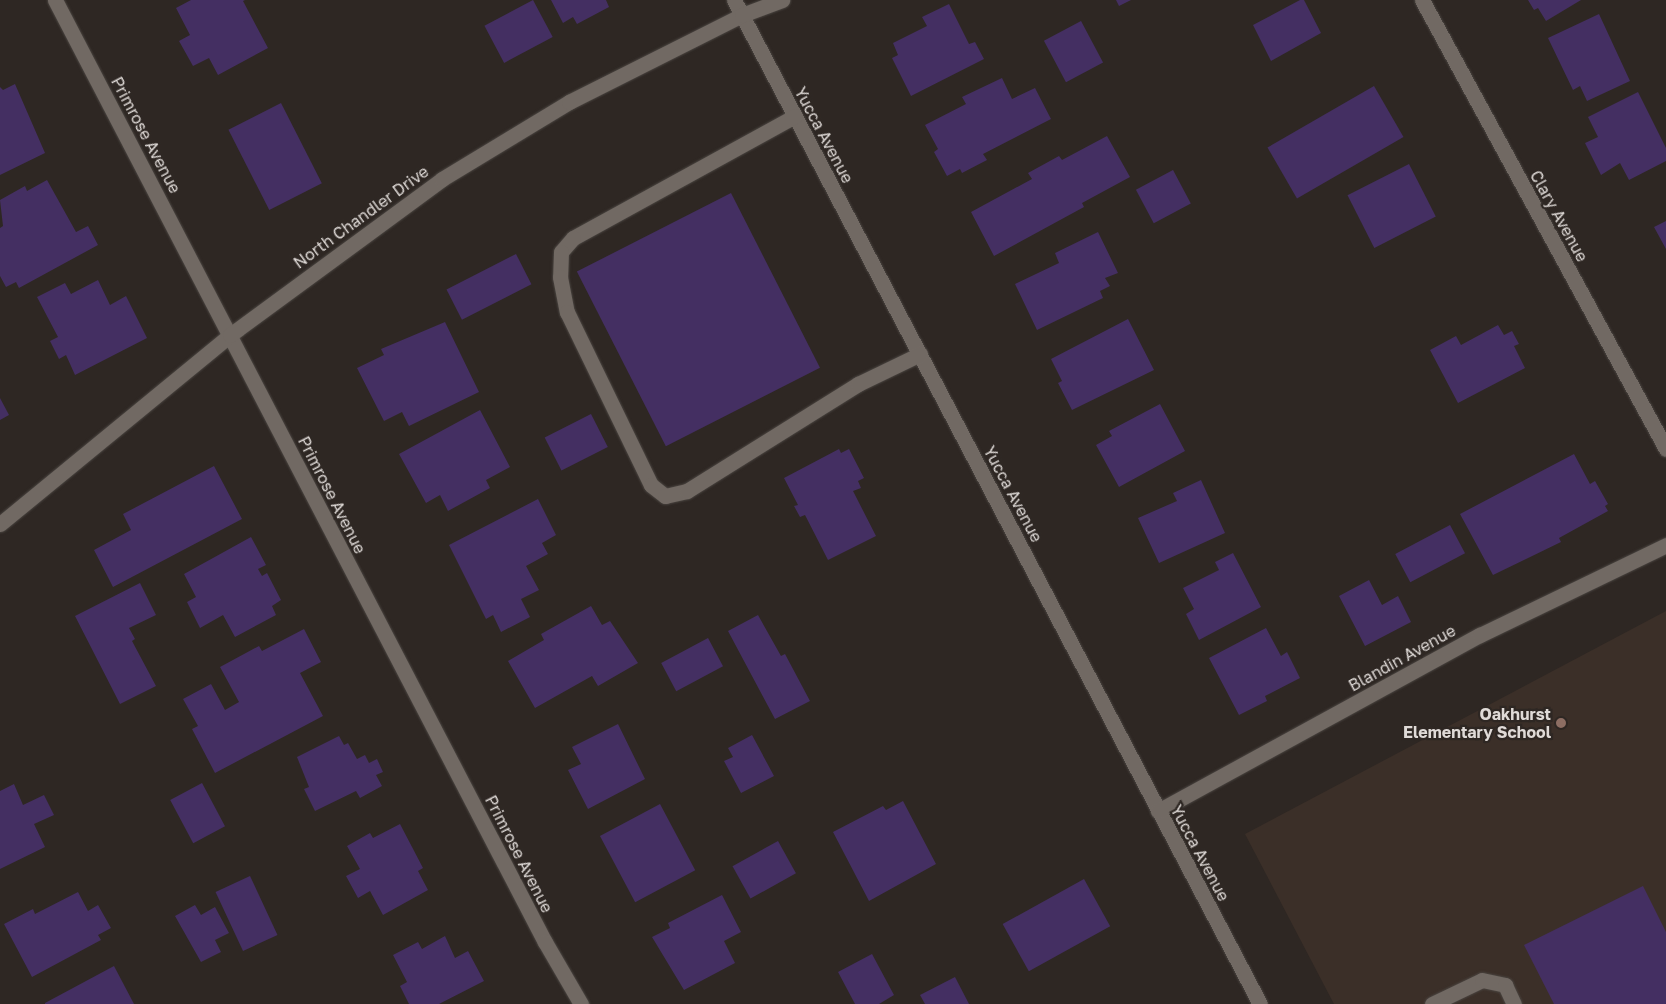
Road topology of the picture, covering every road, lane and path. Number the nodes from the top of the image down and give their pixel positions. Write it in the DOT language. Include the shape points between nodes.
graph roads {
  1 [pos="56,0"];
  2 [pos="734,0"];
  3 [pos="782,0"];
  4 [pos="1422,0"];
  5 [pos="742,15"];
  6 [pos="795,116"];
  7 [pos="230,335"];
  8 [pos="920,354"];
  9 [pos="1666,449"];
  10 [pos="0,524"];
  11 [pos="1666,545"];
  12 [pos="1158,811"];
  13 [pos="581,1004"];
  14 [pos="1258,1004"];
  15 [pos="1432,1004"];
  16 [pos="1514,1004"];
  1 -- 7 [label="street, Primrose Avenue"];
  2 -- 5 [label="street, Yucca Avenue"];
  3 -- 5 [label="street, North Chandler Drive"];
  4 -- 9 [label="street, Clary Avenue"];
  5 -- 6 [label="street, Yucca Avenue"];
  5 -- 7 [label="street, North Chandler Drive" via="569,102 442,179"];
  6 -- 8 [label="street, Yucca Avenue"];
  6 -- 8 [label="street" via="573,238 561,252 560,277 567,312 650,485 665,496 686,491 858,384"];
  7 -- 10 [label="street, North Chandler Drive"];
  7 -- 13 [label="street, Primrose Avenue" via="545,942"];
  8 -- 12 [label="street, Yucca Avenue"];
  11 -- 12 [label="street, Blandin Avenue" via="1480,635"];
  12 -- 14 [label="street, Yucca Avenue"];
  15 -- 16 [label="street" via="1482,980 1505,985"];
}
